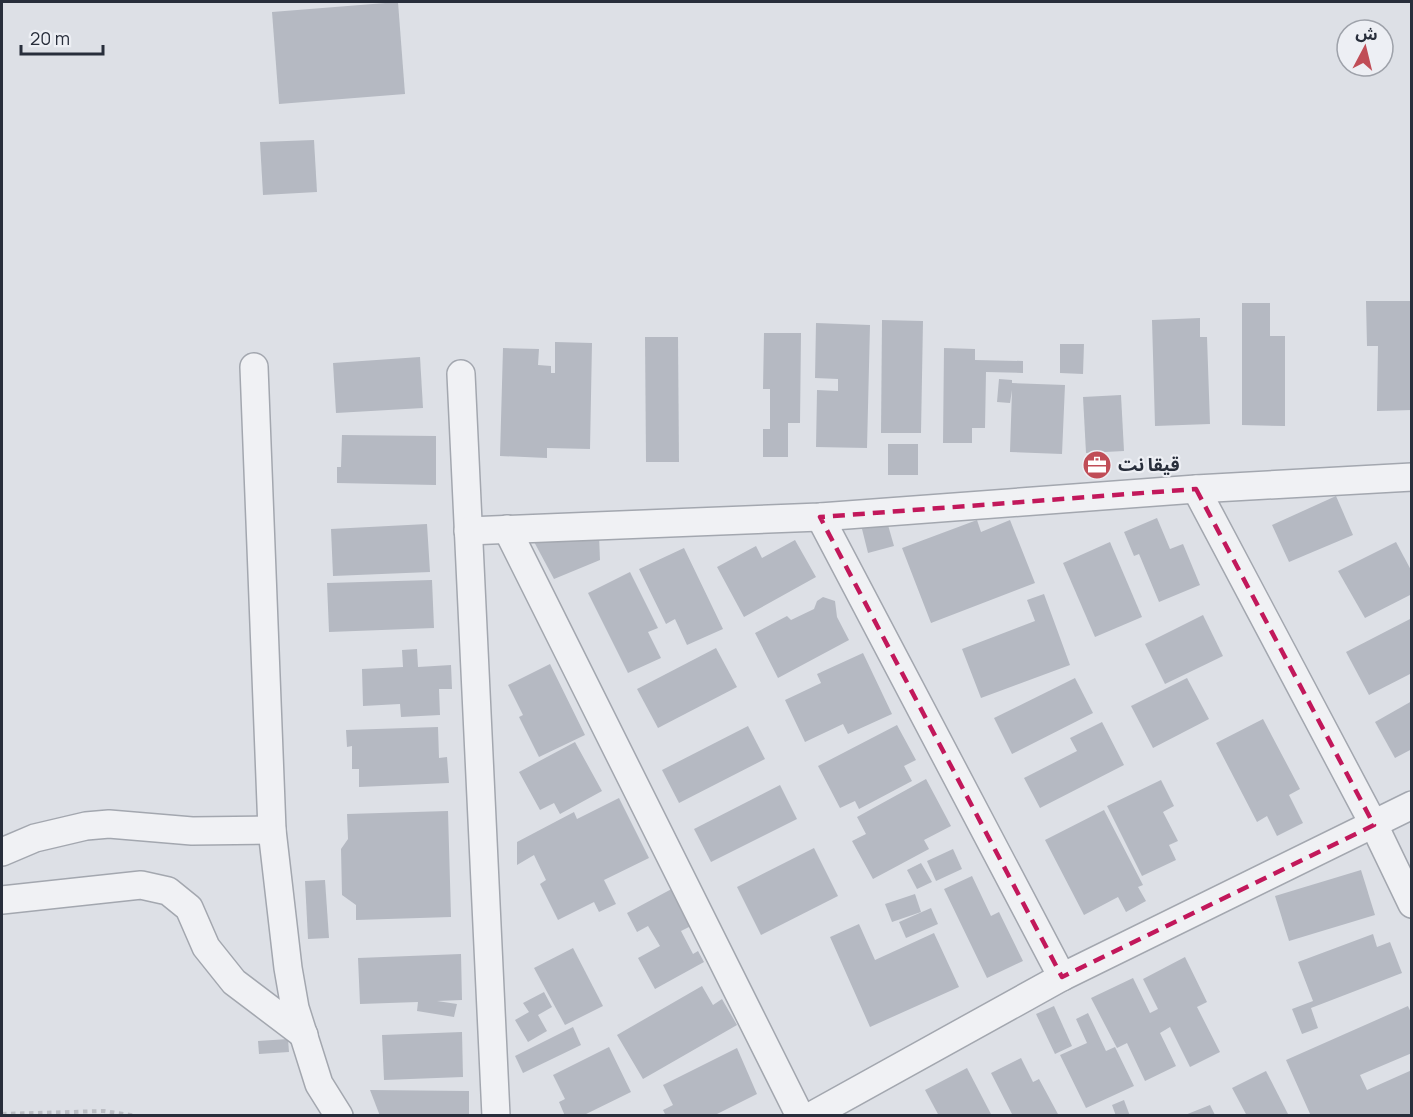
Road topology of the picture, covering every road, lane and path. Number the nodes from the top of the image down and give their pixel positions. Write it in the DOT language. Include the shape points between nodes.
graph roads {
  1 [pos="254,367"];
  2 [pos="461,374"];
  3 [pos="1412,477"];
  4 [pos="1196,489"];
  5 [pos="820,517"];
  6 [pos="507,529"];
  7 [pos="468,531"];
  8 [pos="1412,805"];
  9 [pos="1374,825"];
  10 [pos="272,830"];
  11 [pos="2,852"];
  12 [pos="2,900"];
  13 [pos="1412,904"];
  14 [pos="1062,978"];
  15 [pos="304,1035"];
  16 [pos="2,1114"];
  17 [pos="137,1116"];
  18 [pos="339,1116"];
  19 [pos="496,1116"];
  20 [pos="800,1116"];
  21 [pos="811,1116"];
  1 -- 10 [label="street"];
  2 -- 7 [label="street"];
  3 -- 4 [label="street"];
  4 -- 5 [label="street"];
  4 -- 9 [label="street"];
  5 -- 6 [label="street"];
  5 -- 14 [label="street"];
  6 -- 7 [label="street"];
  6 -- 20 [label="street"];
  7 -- 19 [label="street"];
  8 -- 9 [label="street"];
  9 -- 13 [label="street"];
  9 -- 14 [label="street"];
  10 -- 11 [label="street" via="192,831 109,824 35,838"];
  10 -- 15 [label="street" via="288,968"];
  12 -- 15 [label="street" via="141,885 168,891 189,908 206,947 234,982"];
  14 -- 21 [label="street"];
  15 -- 18 [label="street" via="319,1084"];
  16 -- 17 [label="path" via="104,1111"];
}
